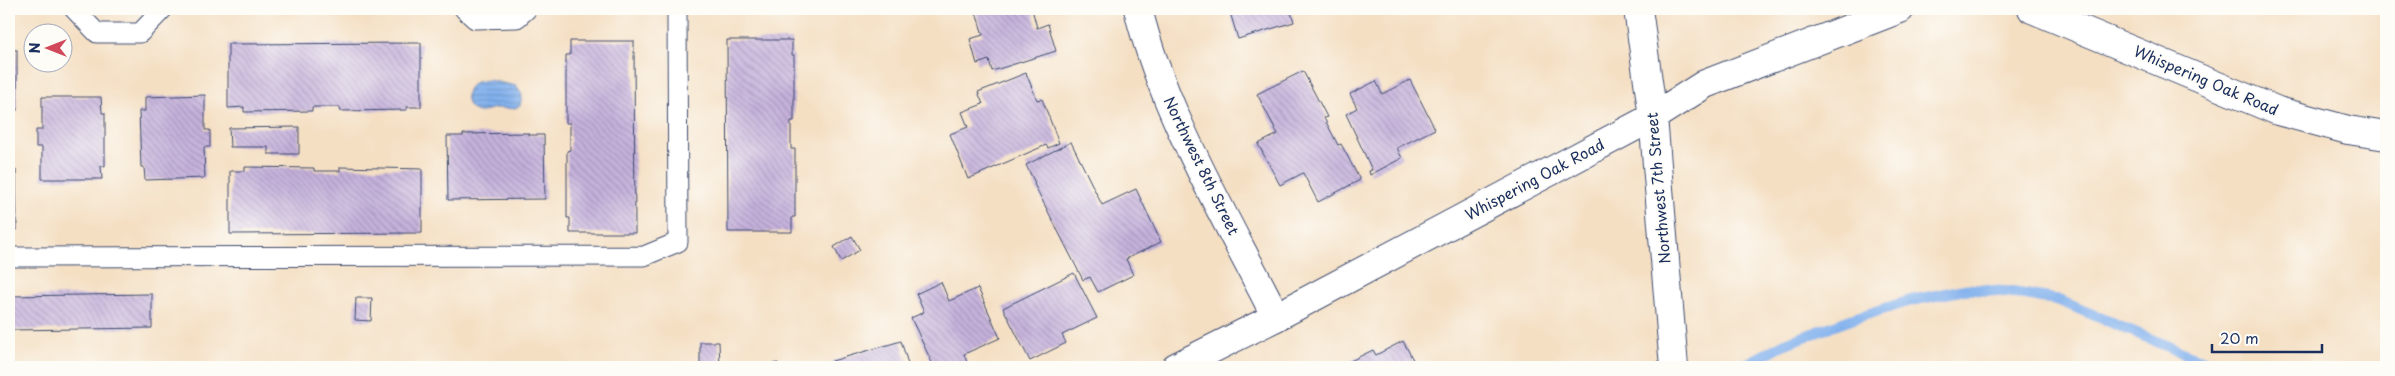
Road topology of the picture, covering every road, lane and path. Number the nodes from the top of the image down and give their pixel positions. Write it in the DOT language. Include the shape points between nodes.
graph roads {
  1 [pos="74,9"];
  2 [pos="163,9"];
  3 [pos="464,9"];
  4 [pos="526,9"];
  5 [pos="677,9"];
  6 [pos="1138,9"];
  7 [pos="1638,9"];
  8 [pos="1900,9"];
  9 [pos="2032,9"];
  10 [pos="1654,117"];
  11 [pos="2386,136"];
  12 [pos="9,258"];
  13 [pos="1276,317"];
  14 [pos="1176,367"];
  15 [pos="1674,367"];
  1 -- 2 [label="lane" via="97,33 140,33"];
  3 -- 4 [label="lane" via="475,19 517,18"];
  5 -- 12 [label="lane" via="678,242 644,256"];
  6 -- 13 [label="street, Northwest 8th Street" via="1145,39 1172,112"];
  7 -- 10 [label="street, Northwest 7th Street"];
  8 -- 10 [label="street, Whispering Oak Road" via="1705,84"];
  9 -- 11 [label="street, Whispering Oak Road" via="2278,111 2348,130"];
  10 -- 13 [label="street, Whispering Oak Road"];
  10 -- 15 [label="street, Northwest 7th Street"];
  13 -- 14 [label="street, Whispering Oak Road"];
}
